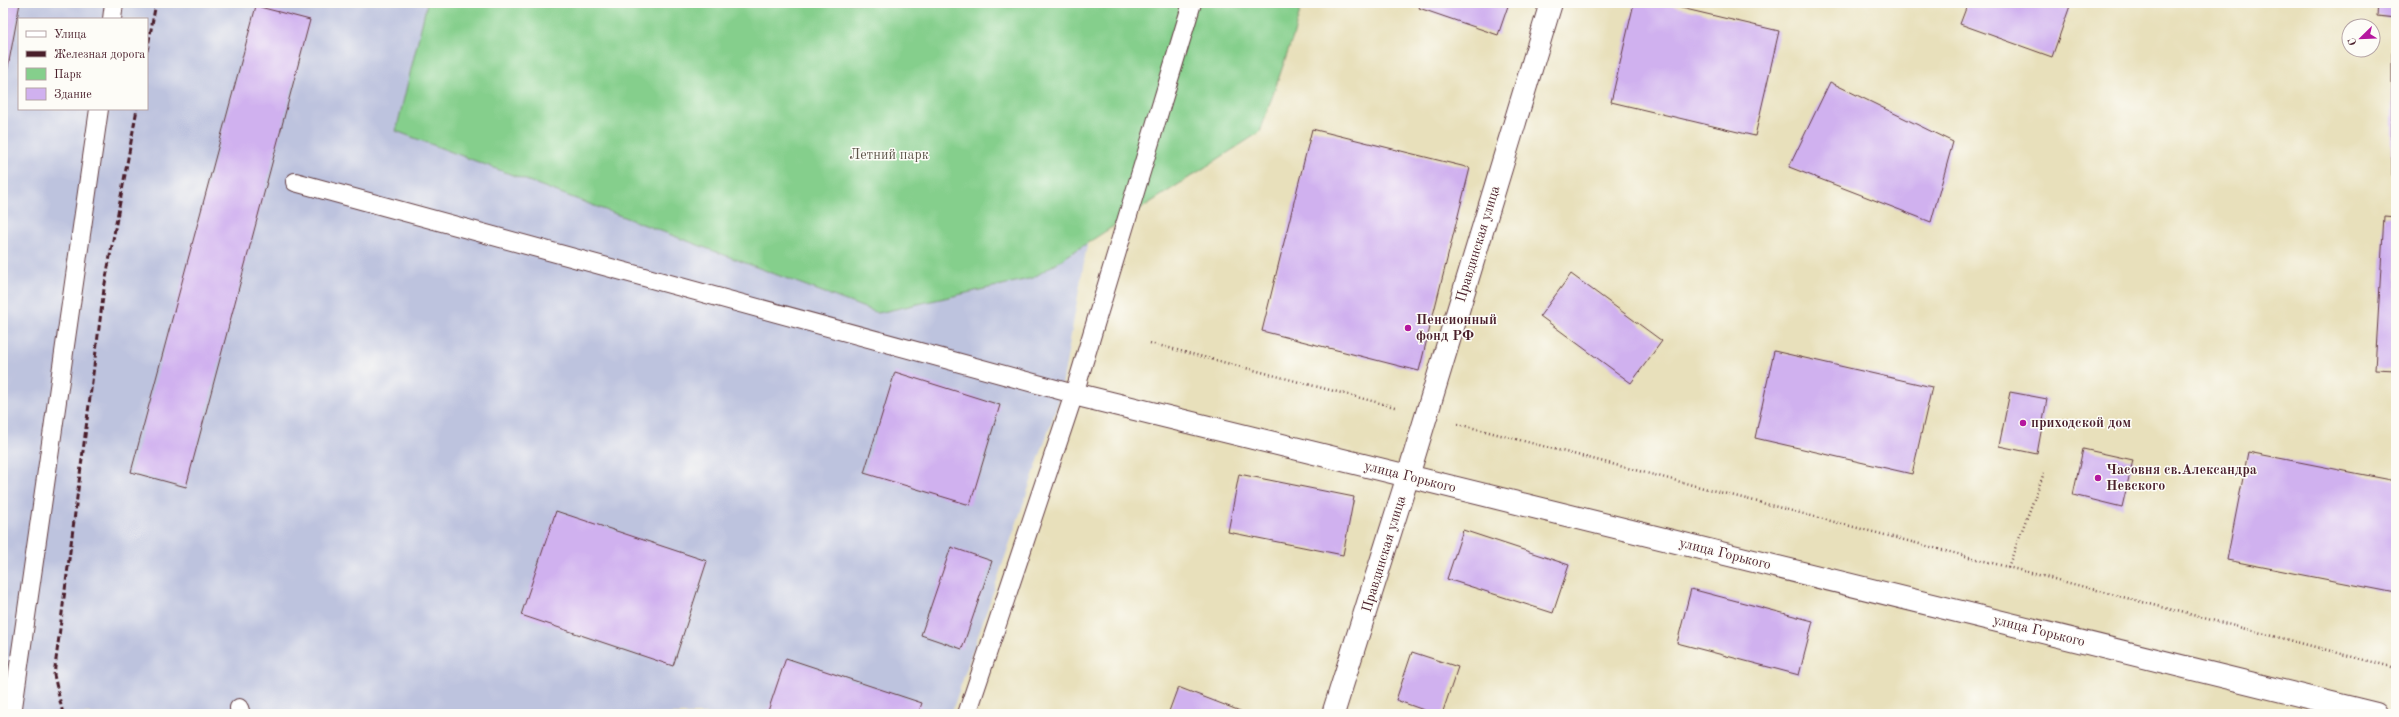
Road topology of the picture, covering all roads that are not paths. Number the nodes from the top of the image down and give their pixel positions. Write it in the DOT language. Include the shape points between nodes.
graph roads {
  1 [pos="114,3"];
  2 [pos="1192,3"];
  3 [pos="1551,3"];
  4 [pos="112,18"];
  5 [pos="99,110"];
  6 [pos="296,182"];
  7 [pos="1074,394"];
  8 [pos="1408,476"];
  9 [pos="12,714"];
  10 [pos="967,714"];
  11 [pos="1334,714"];
  12 [pos="2376,714"];
  1 -- 4 [label="lane"];
  2 -- 7 [label="lane"];
  3 -- 8 [label="street, Правдинская улица"];
  5 -- 9 [label="lane"];
  6 -- 7 [label="lane"];
  7 -- 8 [label="street, улица Горького"];
  7 -- 10 [label="lane"];
  8 -- 11 [label="street, Правдинская улица"];
  8 -- 12 [label="street, улица Горького"];
}
